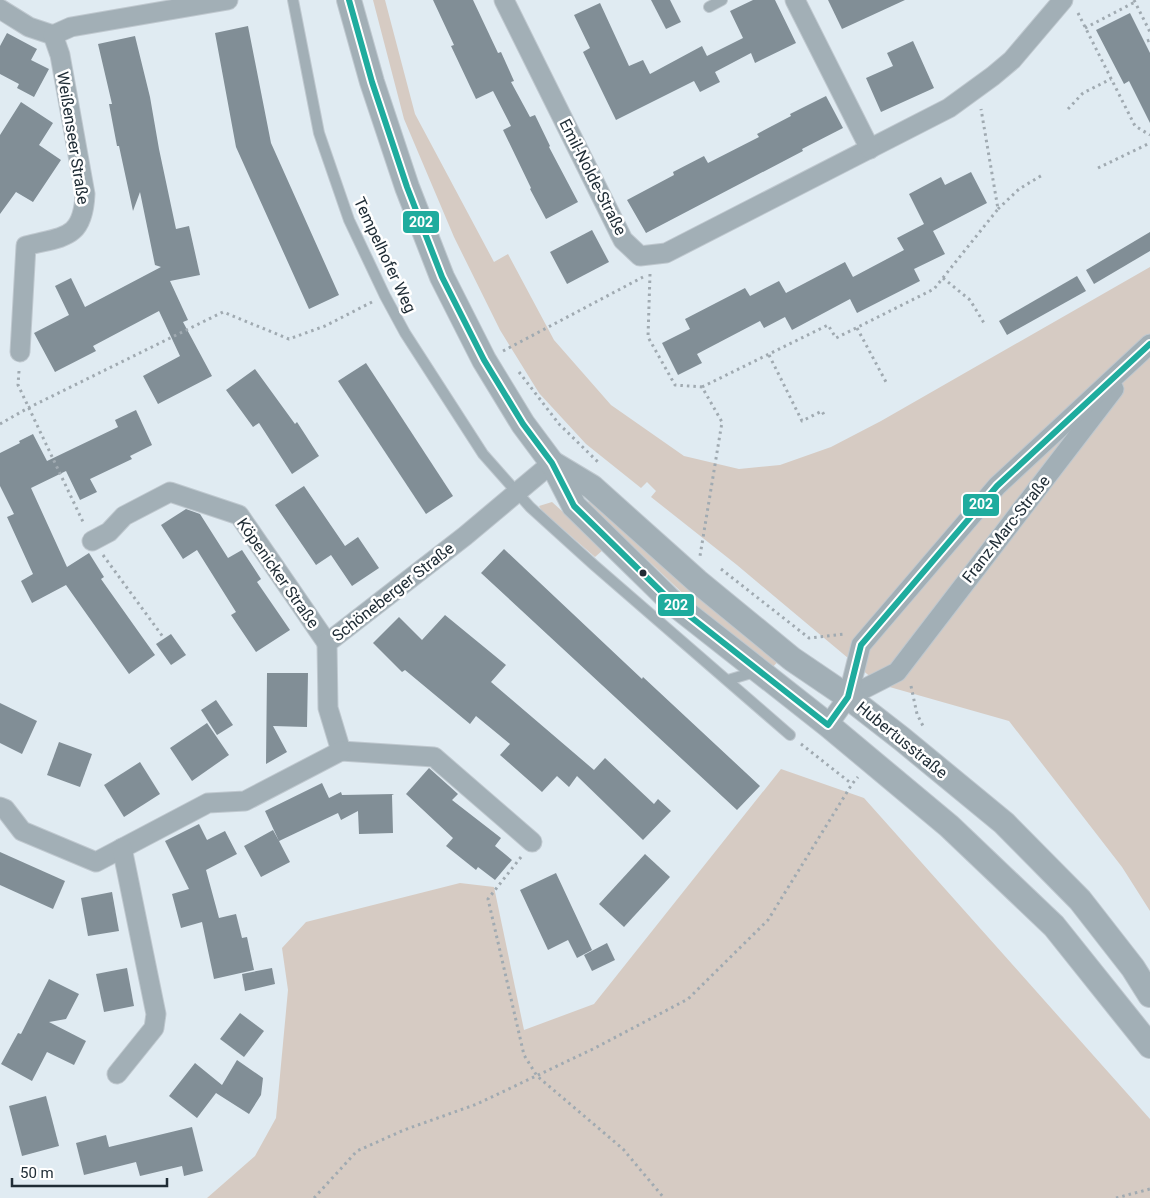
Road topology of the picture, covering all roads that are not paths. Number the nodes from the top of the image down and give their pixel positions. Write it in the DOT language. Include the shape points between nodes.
graph roads {
  1 [pos="228,0"];
  2 [pos="293,0"];
  3 [pos="349,0"];
  4 [pos="504,0"];
  5 [pos="722,0"];
  6 [pos="795,0"];
  7 [pos="1069,3"];
  8 [pos="709,7"];
  9 [pos="0,9"];
  10 [pos="53,35"];
  11 [pos="870,149"];
  12 [pos="20,352"];
  13 [pos="552,463"];
  14 [pos="517,492"];
  15 [pos="92,541"];
  16 [pos="327,642"];
  17 [pos="759,670"];
  18 [pos="728,680"];
  19 [pos="848,697"];
  20 [pos="828,725"];
  21 [pos="790,736"];
  22 [pos="341,751"];
  23 [pos="0,807"];
  24 [pos="532,842"];
  25 [pos="122,848"];
  26 [pos="1150,995"];
  27 [pos="1150,1046"];
  28 [pos="117,1074"];
  1 -- 10 [label="street" via="70,27"];
  2 -- 14 [label="lane, Tempelhofer Weg" via="319,133 349,220 405,333 483,454"];
  3 -- 13 [label="street, Hubertusstraße" via="372,82 442,277 494,355 523,424"];
  4 -- 11 [label="street, Emil-Nolde-Straße" via="623,240 640,256 666,253"];
  5 -- 8 [label="lane"];
  6 -- 11 [label="street"];
  7 -- 11 [label="street, Emil-Nolde-Straße" via="1012,60 978,87 949,108"];
  9 -- 10 [label="street" via="29,27"];
  10 -- 12 [label="street, Weißenseer Straße" via="60,55 84,185 84,213 76,230 26,246"];
  13 -- 14 [label="street"];
  13 -- 17 [label="street, Hubertusstraße" via="574,506 674,603"];
  13 -- 19 [label="street, Hubertusstraße" via="592,487 697,581 792,659"];
  14 -- 16 [label="street, Schöneberger Straße" via="466,536"];
  14 -- 18 [label="lane, Tempelhofer Weg" via="594,565"];
  15 -- 16 [label="street, Köpenicker Straße" via="109,532 124,516 170,492 239,515"];
  16 -- 22 [label="street, Schöneberger Straße" via="328,708"];
  17 -- 18 [label="lane"];
  17 -- 20 [label="street, Hubertusstraße"];
  18 -- 21 [label="lane, Tempelhofer Weg"];
  19 -- 19 [label="street, Franz-Marc-Straße" via="897,672 1150,344 997,486 893,607 861,645"];
  19 -- 20 [label="street, Franz-Marc-Straße"];
  19 -- 26 [label="street, Hubertusstraße" via="1004,823 1080,900"];
  20 -- 27 [label="street, Hubertusstraße" via="949,826 1054,926"];
  22 -- 24 [label="street" via="434,757"];
  22 -- 25 [label="street" via="245,801 208,803"];
  23 -- 25 [label="street" via="22,831 96,862"];
  25 -- 28 [label="street" via="156,1014 154,1028"];
}
